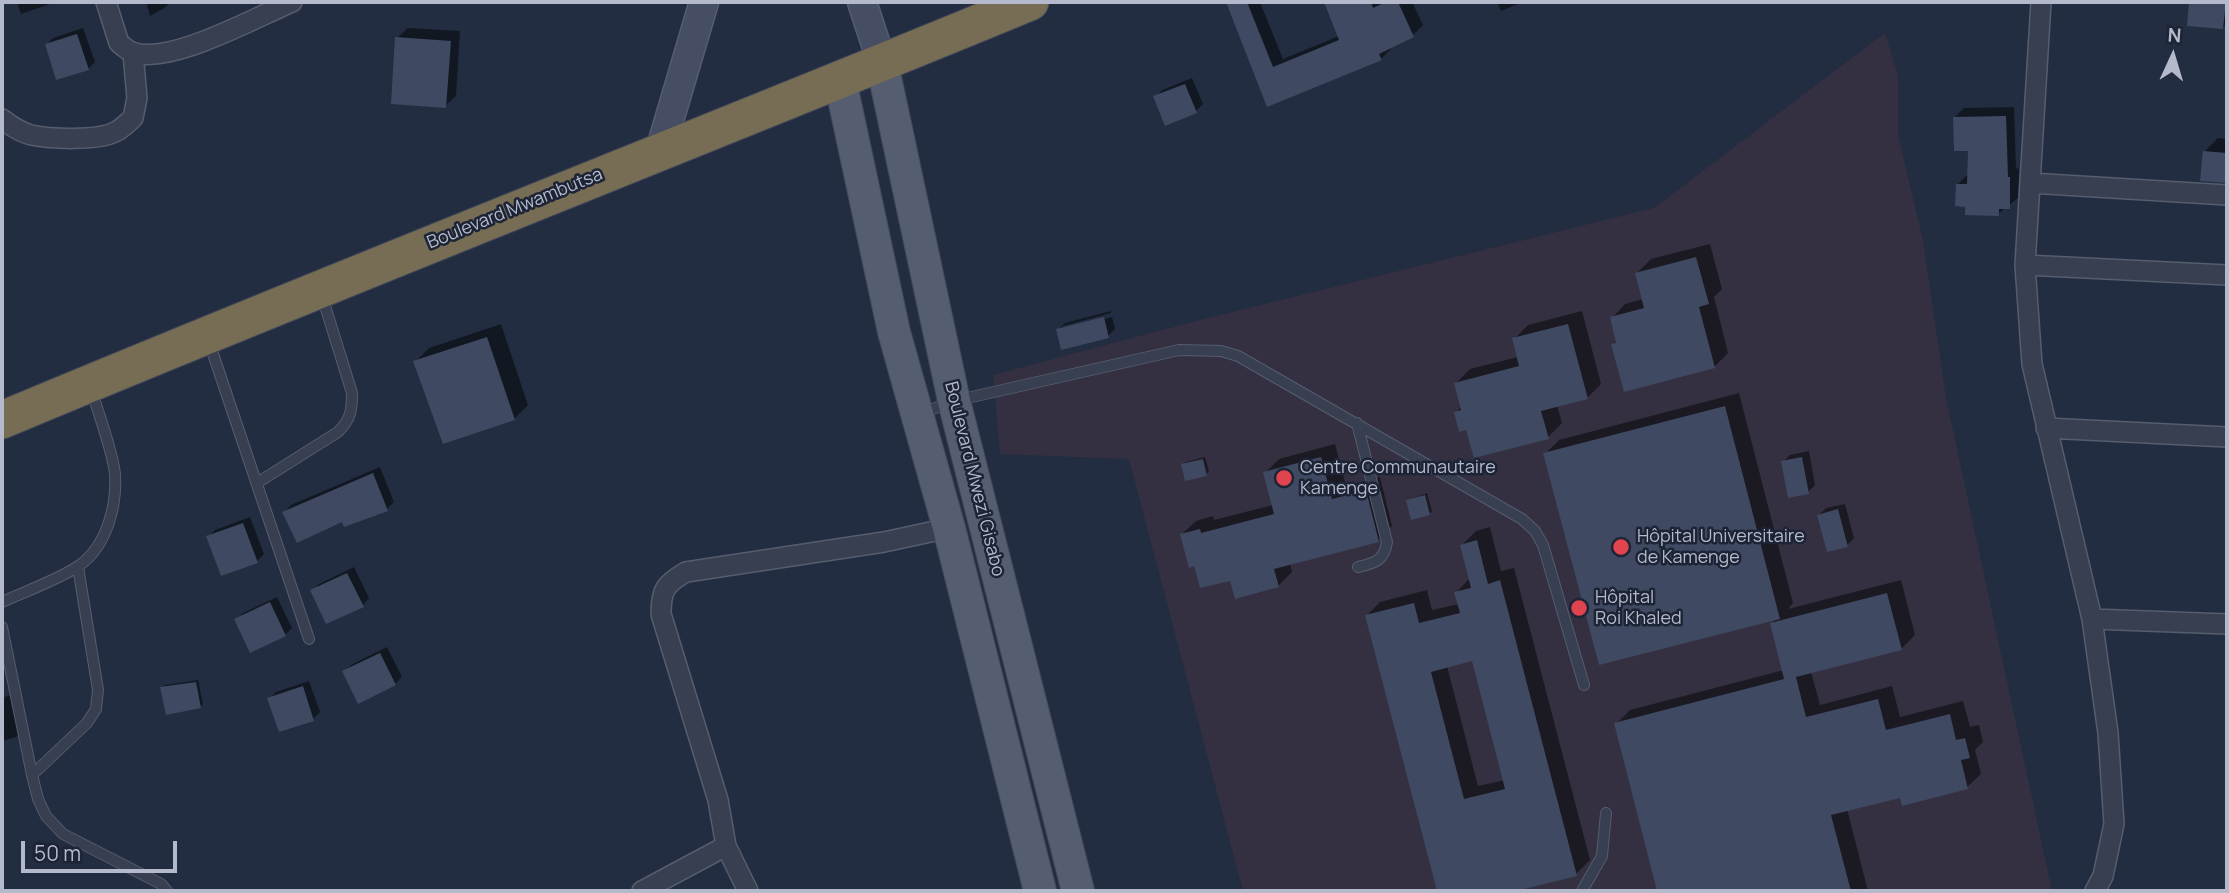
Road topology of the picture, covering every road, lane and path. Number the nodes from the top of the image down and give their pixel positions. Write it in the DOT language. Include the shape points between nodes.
graph roads {
  1 [pos="106,2"];
  2 [pos="292,2"];
  3 [pos="704,2"];
  4 [pos="862,2"];
  5 [pos="1030,2"];
  6 [pos="2041,2"];
  7 [pos="133,53"];
  8 [pos="882,63"];
  9 [pos="840,80"];
  10 [pos="2,119"];
  11 [pos="660,150"];
  12 [pos="2030,183"];
  13 [pos="2227,195"];
  14 [pos="2025,265"];
  15 [pos="2227,275"];
  16 [pos="319,289"];
  17 [pos="206,335"];
  18 [pos="90,383"];
  19 [pos="954,401"];
  20 [pos="916,415"];
  21 [pos="2,420"];
  22 [pos="1357,423"];
  23 [pos="2046,428"];
  24 [pos="2227,436"];
  25 [pos="257,484"];
  26 [pos="949,528"];
  27 [pos="78,567"];
  28 [pos="1358,567"];
  29 [pos="2,602"];
  30 [pos="2092,619"];
  31 [pos="2227,624"];
  32 [pos="2,627"];
  33 [pos="309,639"];
  34 [pos="1584,685"];
  35 [pos="32,775"];
  36 [pos="1606,813"];
  37 [pos="726,846"];
  38 [pos="2099,884"];
  39 [pos="167,891"];
  40 [pos="642,891"];
  41 [pos="748,891"];
  42 [pos="1040,891"];
  43 [pos="1078,891"];
  44 [pos="1582,891"];
  1 -- 7 [label="street" via="119,43"];
  2 -- 7 [label="street" via="183,50"];
  3 -- 11 [label="street"];
  4 -- 8 [label="street"];
  5 -- 8 [label="highway, Boulevard Mwambutsa"];
  6 -- 12 [label="street"];
  7 -- 10 [label="street" via="137,98 133,118 114,132 51,137 30,134"];
  8 -- 9 [label="highway, Boulevard Mwambutsa"];
  8 -- 19 [label="main road, Boulevard Mwezi Gisabo"];
  9 -- 11 [label="highway, Boulevard Mwambutsa"];
  9 -- 20 [label="main road, Boulevard Mwezi Gisabo"];
  11 -- 16 [label="highway, Boulevard Mwambutsa"];
  12 -- 13 [label="street"];
  12 -- 14 [label="street"];
  14 -- 15 [label="street"];
  14 -- 23 [label="street" via="2032,364"];
  16 -- 17 [label="highway, Boulevard Mwambutsa"];
  16 -- 25 [label="lane" via="352,393 348,422"];
  17 -- 18 [label="highway, Boulevard Mwambutsa"];
  17 -- 25 [label="lane"];
  18 -- 21 [label="highway, Boulevard Mwambutsa"];
  18 -- 27 [label="lane" via="115,472 114,509 102,539"];
  19 -- 20 [label="lane"];
  19 -- 22 [label="lane" via="1179,350 1202,349 1238,356"];
  19 -- 43 [label="main road, Boulevard Mwezi Gisabo"];
  20 -- 26 [label="main road, Boulevard Mwezi Gisabo"];
  22 -- 28 [label="lane" via="1387,542 1378,563"];
  22 -- 34 [label="lane" via="1522,519 1535,531"];
  23 -- 24 [label="street"];
  23 -- 30 [label="street"];
  25 -- 33 [label="lane"];
  26 -- 37 [label="street" via="686,572 670,581 661,596 661,614 718,800"];
  26 -- 42 [label="main road, Boulevard Mwezi Gisabo"];
  27 -- 29 [label="lane"];
  27 -- 35 [label="lane" via="98,690 96,709"];
  30 -- 31 [label="street"];
  30 -- 38 [label="street" via="2108,733 2114,824"];
  32 -- 35 [label="lane"];
  35 -- 39 [label="lane" via="46,816 63,834"];
  36 -- 44 [label="lane" via="1602,856"];
  37 -- 40 [label="street"];
  37 -- 41 [label="street"];
}
